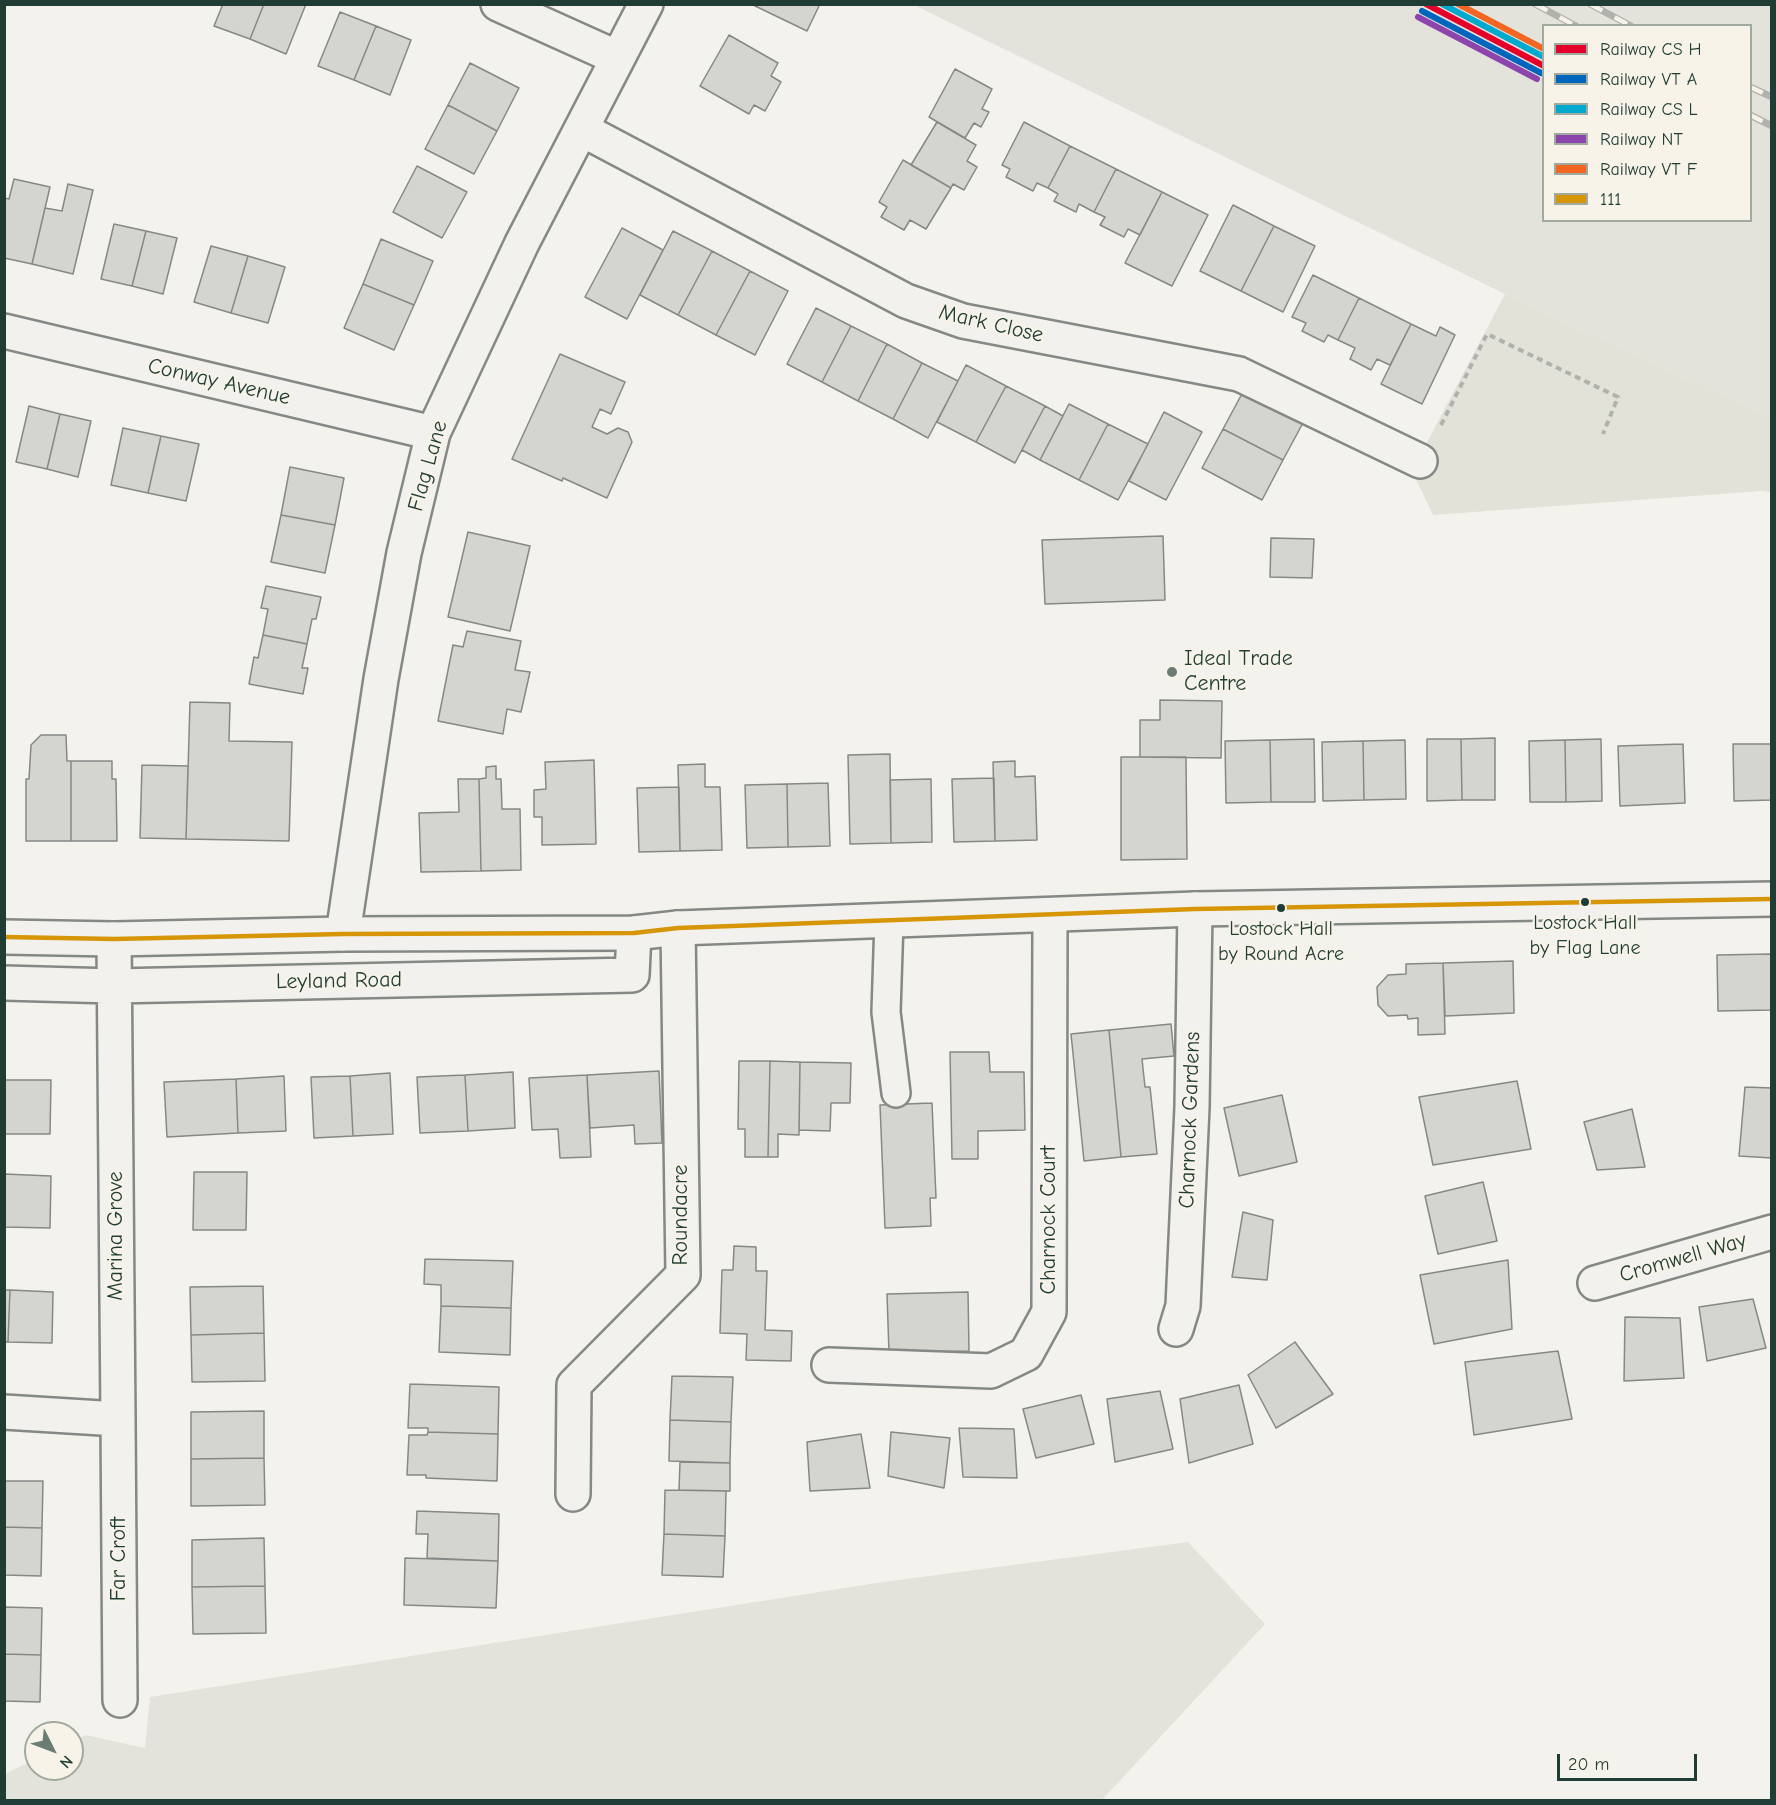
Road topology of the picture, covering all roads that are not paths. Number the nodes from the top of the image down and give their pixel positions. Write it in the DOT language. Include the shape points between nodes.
graph roads {
  1 [pos="498,4"];
  2 [pos="646,4"];
  3 [pos="618,58"];
  4 [pos="583,129"];
  5 [pos="4,331"];
  6 [pos="433,433"];
  7 [pos="1420,461"];
  8 [pos="1772,899"];
  9 [pos="1195,909"];
  10 [pos="1050,915"];
  11 [pos="889,921"];
  12 [pos="678,928"];
  13 [pos="634,933"];
  14 [pos="343,934"];
  15 [pos="4,937"];
  16 [pos="114,939"];
  17 [pos="4,984"];
  18 [pos="114,986"];
  19 [pos="896,1093"];
  20 [pos="1772,1232"];
  21 [pos="1595,1283"];
  22 [pos="1176,1329"];
  23 [pos="829,1365"];
  24 [pos="4,1412"];
  25 [pos="118,1419"];
  26 [pos="573,1494"];
  27 [pos="120,1700"];
  1 -- 3 [label="street"];
  2 -- 3 [label="street, Flag Lane"];
  3 -- 4 [label="street, Flag Lane"];
  4 -- 6 [label="street, Flag Lane" via="522,243"];
  4 -- 7 [label="street, Mark Close" via="906,302 963,321 1239,374"];
  5 -- 6 [label="street, Conway Avenue"];
  6 -- 14 [label="street, Flag Lane" via="404,553 381,679"];
  8 -- 9 [label="street, Leyland Road"];
  9 -- 10 [label="street, Leyland Road"];
  9 -- 22 [label="street, Charnock Gardens" via="1183,1306"];
  10 -- 11 [label="street, Leyland Road"];
  10 -- 23 [label="street, Charnock Court" via="1049,1312 1026,1354 991,1371"];
  11 -- 12 [label="street, Leyland Road"];
  11 -- 19 [label="lane" via="886,1012"];
  12 -- 13 [label="street, Leyland Road"];
  12 -- 26 [label="street, Roundacre" via="682,1275 574,1385"];
  13 -- 14 [label="street, Leyland Road"];
  13 -- 18 [label="street, Leyland Road" via="632,975"];
  14 -- 16 [label="street, Leyland Road"];
  15 -- 16 [label="street, Leyland Road"];
  16 -- 18 [label="street, Marina Grove"];
  17 -- 18 [label="street, Leyland Road"];
  18 -- 25 [label="street, Marina Grove"];
  20 -- 21 [label="street, Cromwell Way"];
  24 -- 25 [label="street"];
  25 -- 27 [label="street, Far Croft"];
}
